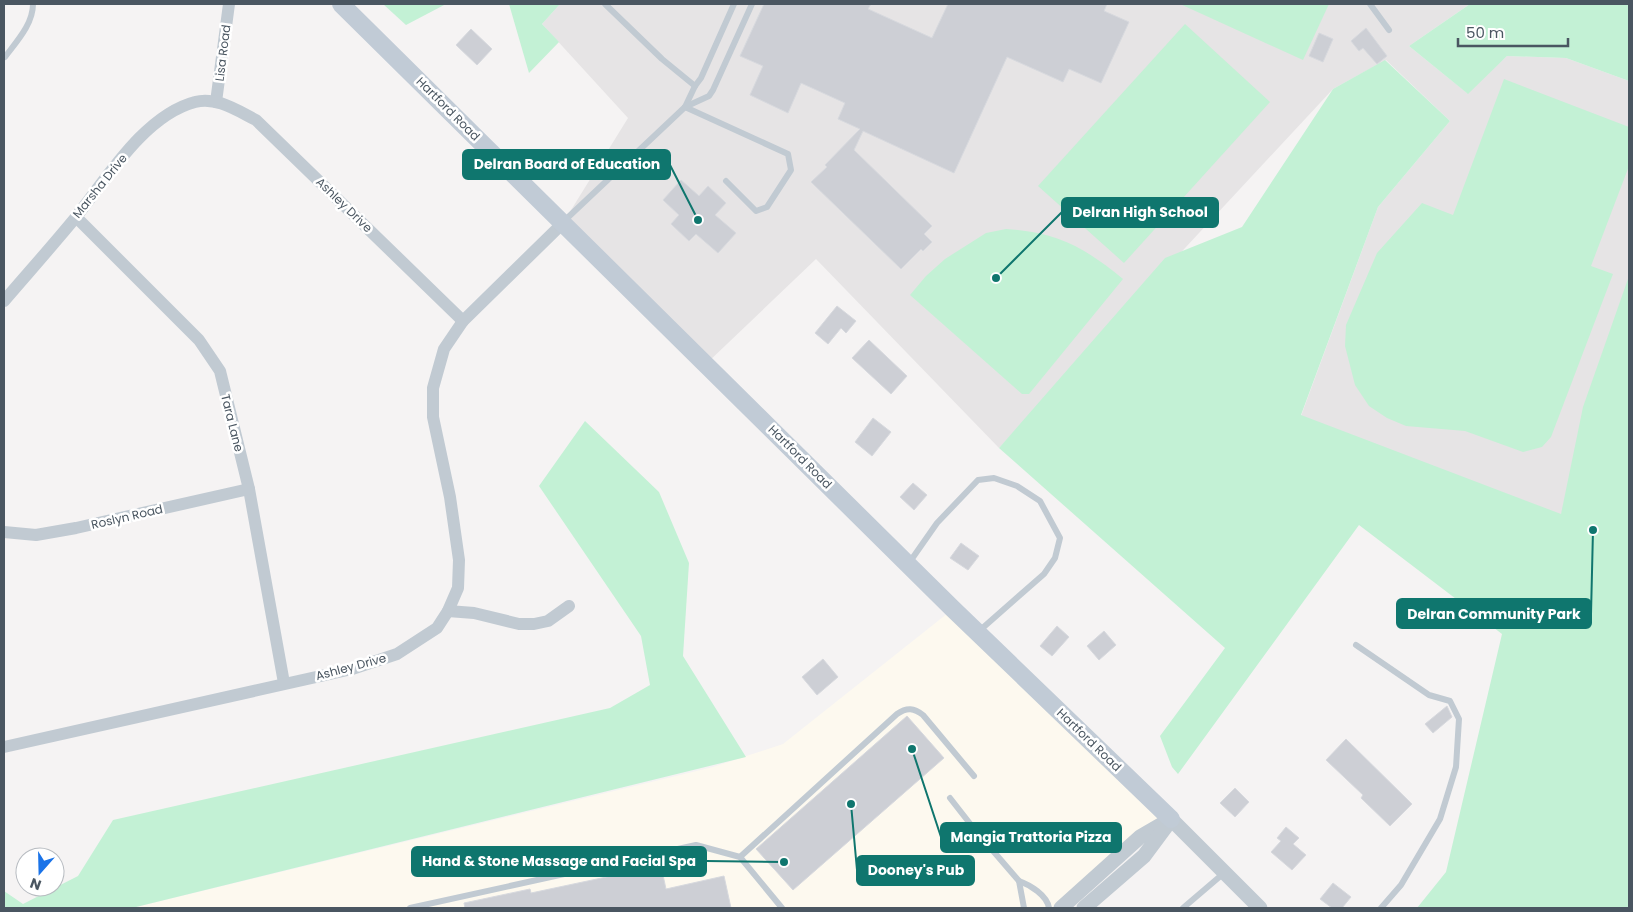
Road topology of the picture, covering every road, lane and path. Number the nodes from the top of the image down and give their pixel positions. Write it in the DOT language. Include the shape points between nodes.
graph roads {
  1 [pos="33,4"];
  2 [pos="229,4"];
  3 [pos="605,4"];
  4 [pos="734,4"];
  5 [pos="752,4"];
  6 [pos="1370,4"];
  7 [pos="345,5"];
  8 [pos="1389,30"];
  9 [pos="5,57"];
  10 [pos="695,86"];
  11 [pos="216,102"];
  12 [pos="685,107"];
  13 [pos="726,180"];
  14 [pos="76,217"];
  15 [pos="563,222"];
  16 [pos="4,301"];
  17 [pos="463,321"];
  18 [pos="249,489"];
  19 [pos="4,532"];
  20 [pos="908,564"];
  21 [pos="569,606"];
  22 [pos="448,611"];
  23 [pos="977,633"];
  24 [pos="1356,645"];
  25 [pos="284,683"];
  26 [pos="4,747"];
  27 [pos="974,776"];
  28 [pos="950,798"];
  29 [pos="1171,820"];
  30 [pos="740,857"];
  31 [pos="1224,872"];
  32 [pos="1018,880"];
  33 [pos="1254,904"];
  34 [pos="410,908"];
  35 [pos="782,908"];
  36 [pos="1024,908"];
  37 [pos="1049,908"];
  38 [pos="1061,908"];
  39 [pos="1084,908"];
  40 [pos="1183,908"];
  41 [pos="1381,908"];
  1 -- 9 [label="lane" via="22,36"];
  2 -- 11 [label="street, Lisa Road"];
  3 -- 10 [label="lane"];
  4 -- 10 [label="lane"];
  5 -- 12 [label="lane" via="713,90 709,96"];
  6 -- 8 [label="lane"];
  7 -- 15 [label="main road, Hartford Road"];
  10 -- 12 [label="lane"];
  11 -- 14 [label="street, Marsha Drive" via="196,101 158,119 131,147"];
  11 -- 17 [label="street, Ashley Drive" via="256,120"];
  12 -- 13 [label="lane" via="788,154 791,170 767,207 756,211"];
  12 -- 15 [label="lane"];
  14 -- 16 [label="street, Marsha Drive"];
  14 -- 18 [label="street, Tara Lane" via="199,340 220,371"];
  15 -- 17 [label="street, Ashley Drive"];
  15 -- 20 [label="main road, Hartford Road"];
  17 -- 22 [label="street, Ashley Drive" via="444,349 432,388 433,418 459,560 458,588"];
  18 -- 19 [label="street, Roslyn Road" via="76,528 36,535"];
  18 -- 25 [label="street, Tara Lane"];
  20 -- 23 [label="main road, Hartford Road"];
  20 -- 23 [label="lane" via="937,523 978,480 994,478 1016,486 1040,501 1060,538 1055,558 1044,574"];
  21 -- 22 [label="street" via="548,621 534,624"];
  22 -- 25 [label="street, Ashley Drive" via="437,628 397,654"];
  23 -- 29 [label="main road, Hartford Road"];
  24 -- 41 [label="lane" via="1428,695 1450,701 1459,719 1456,767 1440,819 1401,885"];
  25 -- 26 [label="street, Ashley Drive"];
  27 -- 30 [label="lane" via="923,716 916,710 904,709"];
  28 -- 32 [label="lane"];
  29 -- 31 [label="street, Hartford Road"];
  29 -- 38 [label="street" via="1140,837"];
  29 -- 39 [label="street" via="1144,856"];
  30 -- 34 [label="lane" via="696,845"];
  30 -- 35 [label="lane"];
  31 -- 33 [label="street, Hartford Road"];
  31 -- 40 [label="lane"];
  32 -- 36 [label="lane"];
  32 -- 37 [label="lane" via="1031,886"];
}
